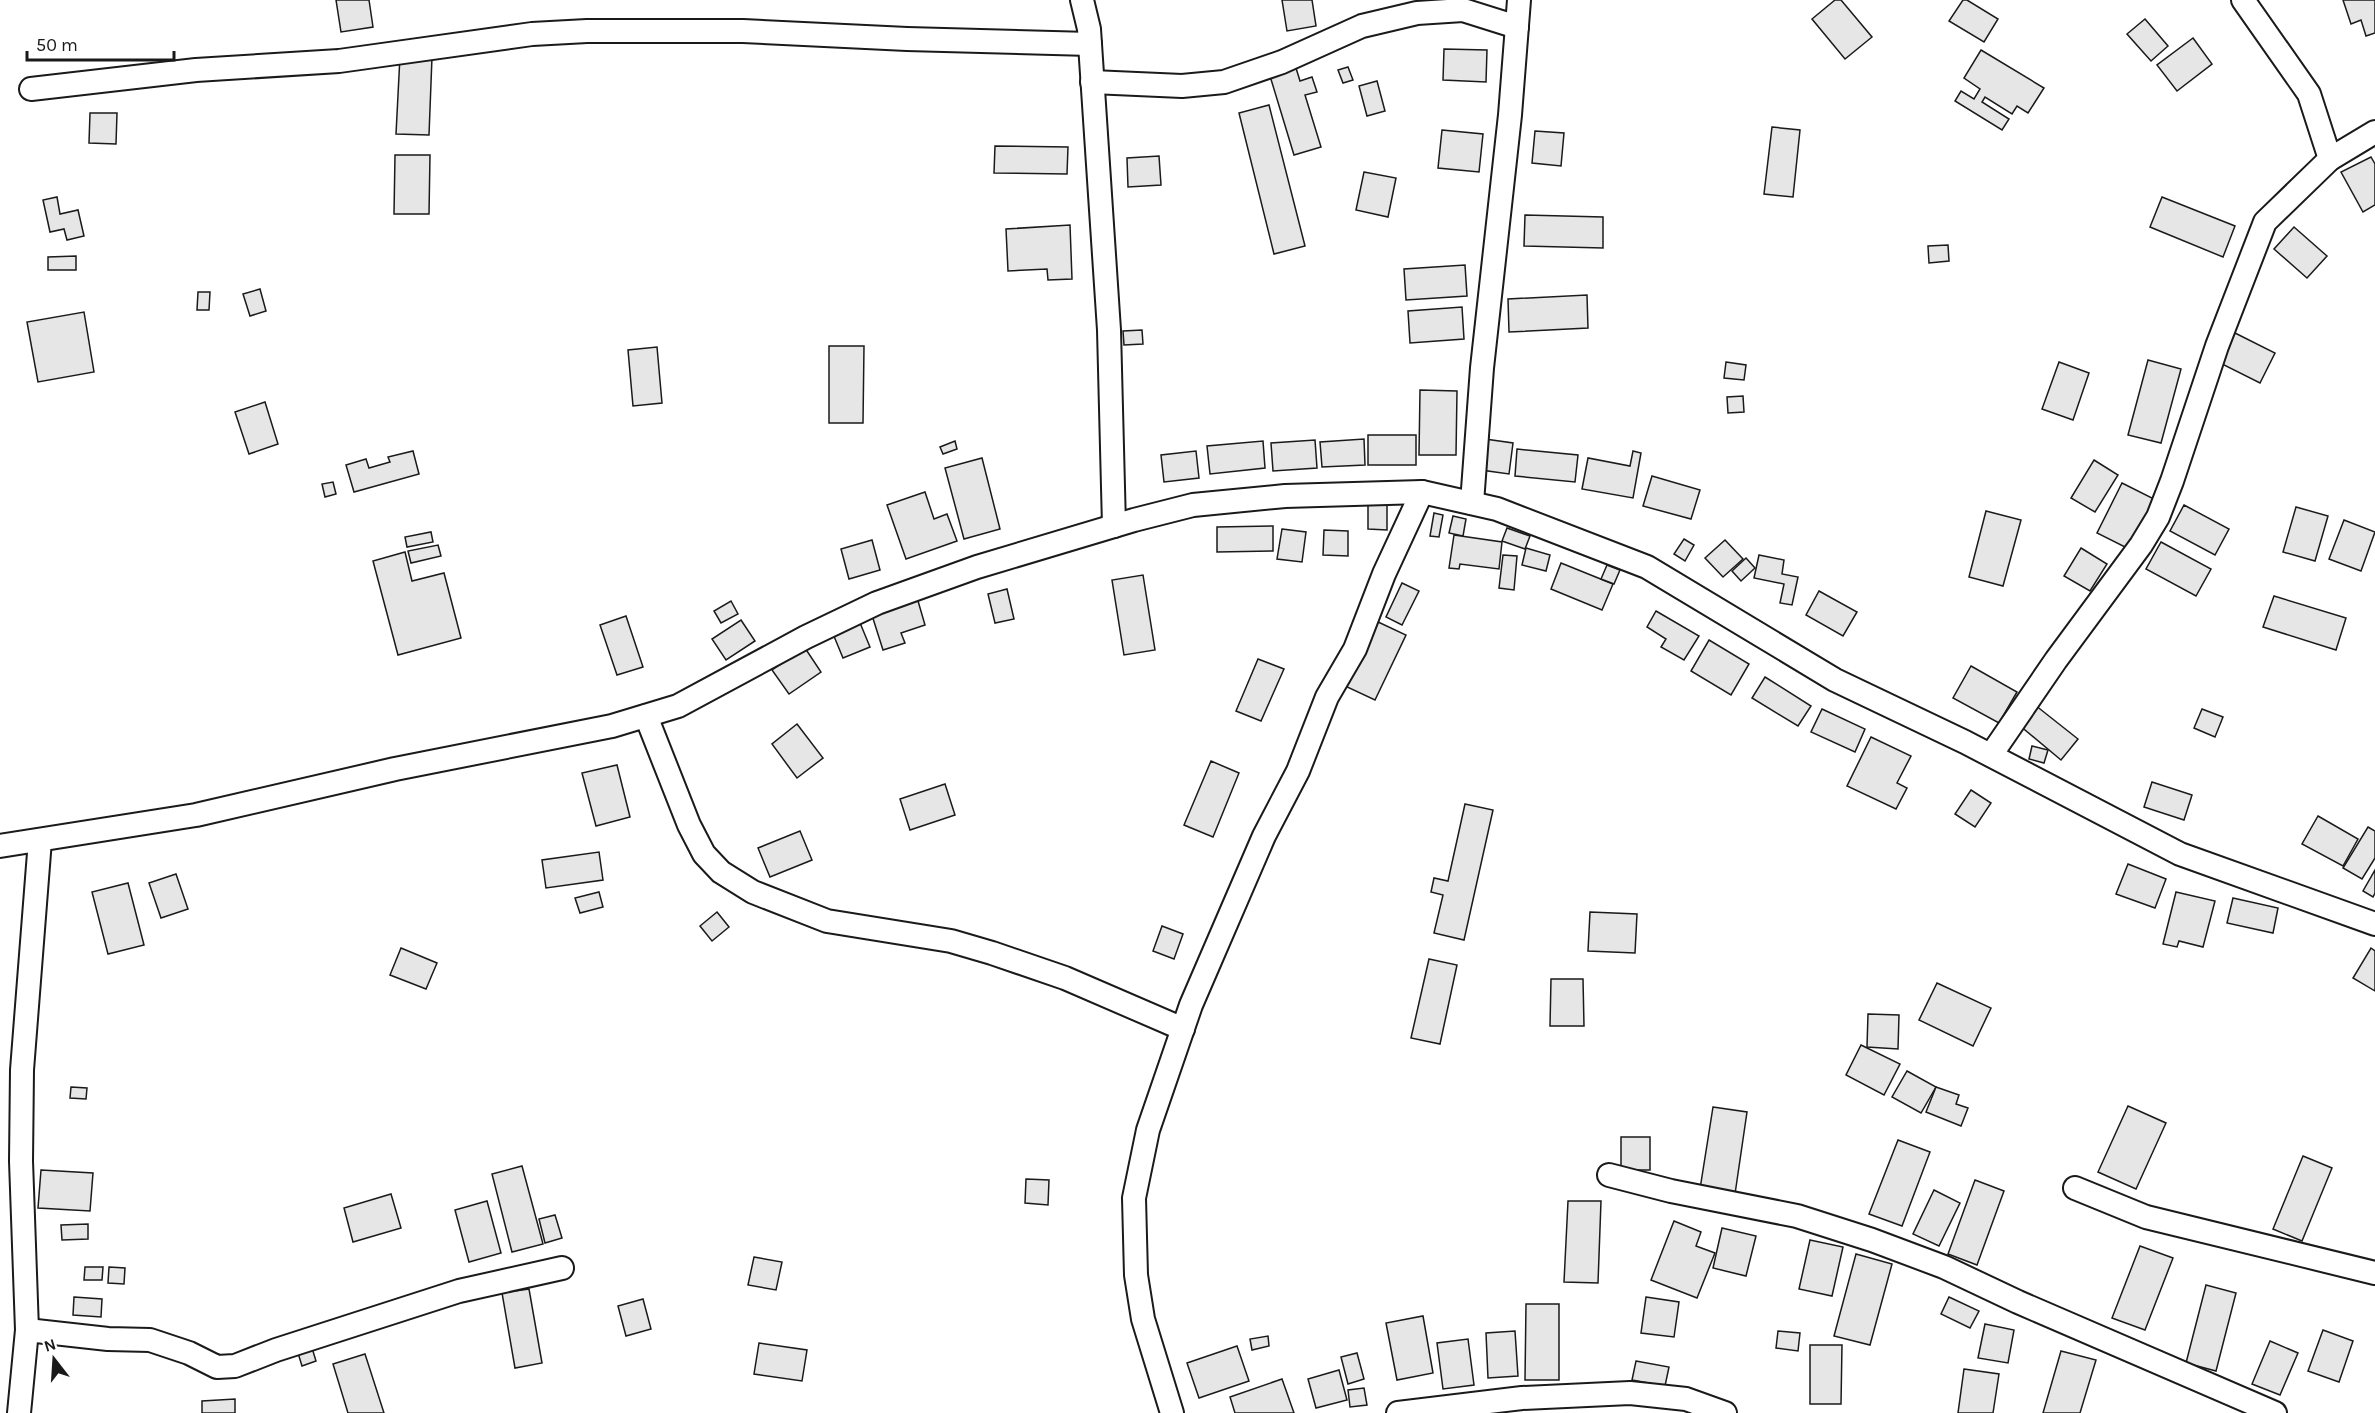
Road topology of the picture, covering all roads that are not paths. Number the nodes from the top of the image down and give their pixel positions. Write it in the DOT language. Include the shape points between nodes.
graph roads {
  1 [pos="1082,0"];
  2 [pos="1519,0"];
  3 [pos="2243,0"];
  4 [pos="1517,27"];
  5 [pos="1090,44"];
  6 [pos="1092,82"];
  7 [pos="31,88"];
  8 [pos="2375,132"];
  9 [pos="2330,159"];
  10 [pos="1422,492"];
  11 [pos="1472,504"];
  12 [pos="1114,526"];
  13 [pos="646,716"];
  14 [pos="1991,755"];
  15 [pos="40,840"];
  16 [pos="0,846"];
  17 [pos="2375,924"];
  18 [pos="1183,1029"];
  19 [pos="1609,1175"];
  20 [pos="2075,1188"];
  21 [pos="562,1268"];
  22 [pos="2375,1273"];
  23 [pos="27,1330"];
  24 [pos="19,1413"];
  25 [pos="1172,1413"];
  26 [pos="1398,1413"];
  27 [pos="1725,1413"];
  28 [pos="2275,1413"];
  1 -- 5 [label="street"];
  2 -- 4 [label="street"];
  3 -- 9 [label="street" via="2309,94"];
  4 -- 6 [label="street" via="1462,10 1417,13 1362,26 1282,62 1224,82 1182,86"];
  4 -- 11 [label="street"];
  5 -- 6 [label="street"];
  5 -- 7 [label="street" via="743,31 587,31 532,34 339,61 196,70"];
  6 -- 12 [label="street" via="1109,330"];
  8 -- 9 [label="street"];
  9 -- 14 [label="street" via="2265,222 2158,517"];
  10 -- 11 [label="street"];
  10 -- 12 [label="street" via="1232,500 1193,505"];
  10 -- 18 [label="street" via="1355,649 1327,697 1298,771 1264,836"];
  11 -- 14 [label="street" via="1497,509 1647,567 1835,680"];
  12 -- 13 [label="street" via="977,567 877,603 678,706"];
  13 -- 15 [label="street" via="196,815"];
  13 -- 18 [label="street" via="704,854 722,872 753,892 827,921 951,941 992,953 1065,978"];
  14 -- 17 [label="street" via="2180,854"];
  15 -- 16 [label="street"];
  15 -- 23 [label="street" via="22,1070"];
  18 -- 25 [label="street" via="1148,1130 1134,1198 1136,1275 1143,1319"];
  19 -- 28 [label="street" via="1797,1216 1872,1240 1944,1267"];
  20 -- 22 [label="street" via="2146,1217"];
  21 -- 23 [label="street" via="459,1291 235,1366 217,1367 150,1340"];
  23 -- 24 [label="street"];
  26 -- 27 [label="street" via="1522,1398 1630,1393 1686,1399"];
}
